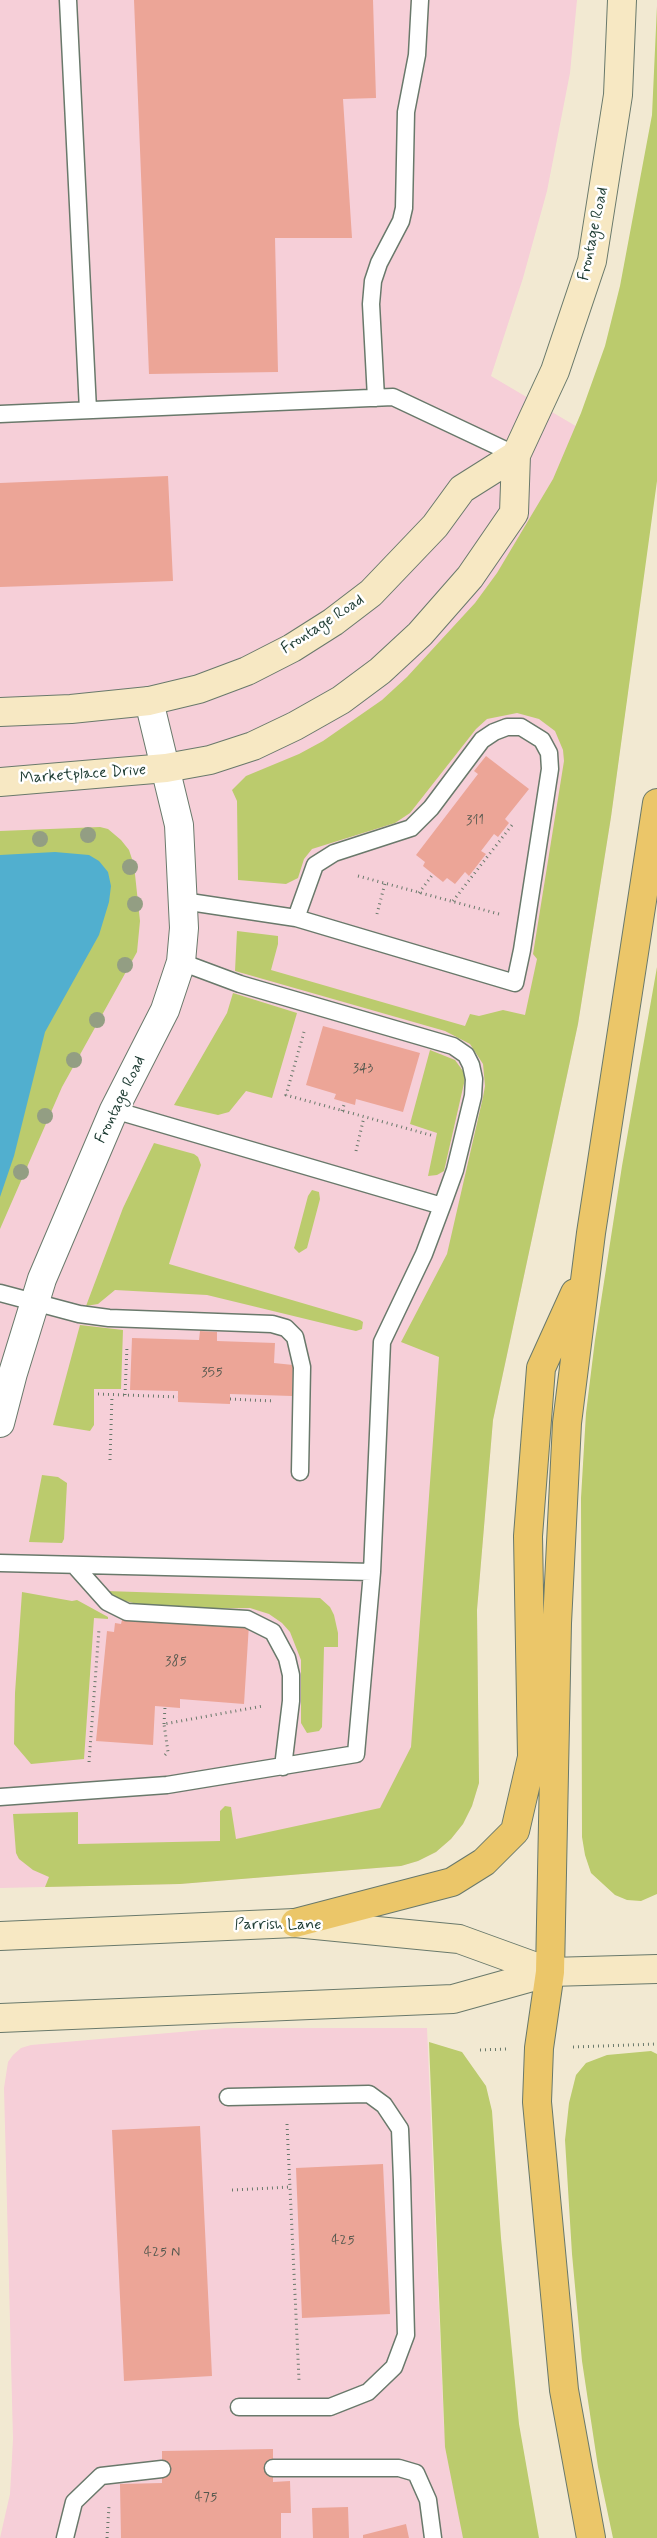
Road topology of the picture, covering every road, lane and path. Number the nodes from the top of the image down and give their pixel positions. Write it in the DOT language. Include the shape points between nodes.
graph roads {
  1 [pos="68,0"];
  2 [pos="420,0"];
  3 [pos="622,0"];
  4 [pos="376,398"];
  5 [pos="88,410"];
  6 [pos="0,414"];
  7 [pos="516,455"];
  8 [pos="149,701"];
  9 [pos="0,712"];
  10 [pos="166,768"];
  11 [pos="0,782"];
  12 [pos="657,803"];
  13 [pos="517,818"];
  14 [pos="349,874"];
  15 [pos="434,874"];
  16 [pos="419,892"];
  17 [pos="183,901"];
  18 [pos="453,902"];
  19 [pos="509,917"];
  20 [pos="296,918"];
  21 [pos="181,962"];
  22 [pos="304,1032"];
  23 [pos="345,1102"];
  24 [pos="114,1110"];
  25 [pos="342,1111"];
  26 [pos="364,1117"];
  27 [pos="434,1136"];
  28 [pos="348,1178"];
  29 [pos="442,1206"];
  30 [pos="587,1266"];
  31 [pos="0,1293"];
  32 [pos="34,1304"];
  33 [pos="126,1380"];
  34 [pos="130,1380"];
  35 [pos="98,1394"];
  36 [pos="112,1395"];
  37 [pos="178,1397"];
  38 [pos="230,1399"];
  39 [pos="277,1401"];
  40 [pos="0,1423"];
  41 [pos="110,1460"];
  42 [pos="300,1472"];
  43 [pos="0,1563"];
  44 [pos="74,1565"];
  45 [pos="372,1572"];
  46 [pos="107,1627"];
  47 [pos="271,1705"];
  48 [pos="165,1707"];
  49 [pos="164,1724"];
  50 [pos="158,1756"];
  51 [pos="97,1762"];
  52 [pos="89,1763"];
  53 [pos="79,1764"];
  54 [pos="283,1768"];
  55 [pos="0,1797"];
  56 [pos="295,1923"];
  57 [pos="0,1936"];
  58 [pos="651,1969"];
  59 [pos="550,1972"];
  60 [pos="0,2018"];
  61 [pos="657,2044"];
  62 [pos="594,2046"];
  63 [pos="228,2097"];
  64 [pos="287,2118"];
  65 [pos="290,2187"];
  66 [pos="232,2190"];
  67 [pos="299,2384"];
  68 [pos="239,2407"];
  69 [pos="273,2468"];
  70 [pos="162,2469"];
  71 [pos="65,2538"];
  72 [pos="433,2538"];
  73 [pos="591,2538"];
  1 -- 5 [label="lane"];
  2 -- 4 [label="lane" via="417,55 406,112 404,208 373,281 371,304"];
  3 -- 7 [label="street, Frontage Road" via="618,95 592,261 555,371"];
  4 -- 5 [label="lane"];
  4 -- 7 [label="lane" via="393,397"];
  5 -- 6 [label="lane"];
  7 -- 8 [label="street, Frontage Road" via="462,489 404,560 371,593 333,622 247,671 199,689"];
  7 -- 10 [label="street, Frontage Road" via="514,513 476,569 445,607 380,671 341,700 253,746 210,760"];
  8 -- 9 [label="street"];
  8 -- 10 [label="street, Frontage Road"];
  10 -- 11 [label="street, Marketplace Drive"];
  10 -- 17 [label="street, Frontage Road" via="179,825"];
  12 -- 30 [label="highway"];
  13 -- 18 [label="path"];
  14 -- 16 [label="path"];
  15 -- 16 [label="path"];
  16 -- 18 [label="path"];
  17 -- 20 [label="lane"];
  17 -- 21 [label="street, Frontage Road"];
  18 -- 19 [label="path"];
  20 -- 20 [label="lane" via="514,983 550,769 549,753 542,740 521,727 507,727 482,740 431,808 411,828 334,853 315,864"];
  21 -- 24 [label="street, Frontage Road" via="165,1010"];
  21 -- 29 [label="lane" via="240,984 453,1046 466,1056 474,1079 473,1096 455,1170"];
  22 -- 25 [label="path" via="286,1095"];
  23 -- 25 [label="path"];
  24 -- 28 [label="lane"];
  24 -- 32 [label="street, Frontage Road"];
  25 -- 26 [label="path"];
  26 -- 27 [label="path"];
  26 -- 28 [label="path"];
  28 -- 29 [label="lane"];
  29 -- 45 [label="lane" via="424,1254 382,1342"];
  30 -- 56 [label="highway" via="541,1368 528,1536 532,1757 515,1831 484,1862 452,1882"];
  30 -- 59 [label="highway" via="567,1423 556,1623"];
  31 -- 32 [label="lane"];
  32 -- 40 [label="street, Frontage Road"];
  32 -- 42 [label="lane" via="109,1318 272,1324 286,1328 295,1337 302,1368"];
  33 -- 34 [label="path"];
  35 -- 36 [label="path"];
  36 -- 37 [label="path"];
  36 -- 41 [label="path"];
  38 -- 39 [label="path"];
  43 -- 44 [label="lane"];
  44 -- 45 [label="lane"];
  44 -- 54 [label="lane" via="106,1602 127,1612 247,1619 273,1632 287,1658 290,1675 291,1701"];
  45 -- 54 [label="lane" via="356,1754"];
  46 -- 52 [label="path" via="99,1626"];
  47 -- 49 [label="path"];
  48 -- 49 [label="path"];
  49 -- 50 [label="path" via="168,1752"];
  51 -- 52 [label="path"];
  52 -- 53 [label="path"];
  54 -- 55 [label="lane" via="167,1785"];
  56 -- 57 [label="street, Parrish Lane"];
  56 -- 59 [label="street, Parrish Lane" via="459,1939"];
  58 -- 59 [label="street, Parrish Lane"];
  59 -- 60 [label="street, Parrish Lane" via="452,1999"];
  59 -- 73 [label="highway" via="539,2048 537,2102 564,2390"];
  61 -- 62 [label="path"];
  63 -- 68 [label="lane" via="369,2094 384,2105 400,2128 402,2180 406,2335 394,2367 368,2392 330,2408"];
  64 -- 65 [label="path"];
  65 -- 66 [label="path"];
  65 -- 67 [label="path"];
  69 -- 72 [label="lane" via="399,2468 416,2474 428,2500"];
  70 -- 71 [label="lane" via="100,2476 74,2502"];
}
